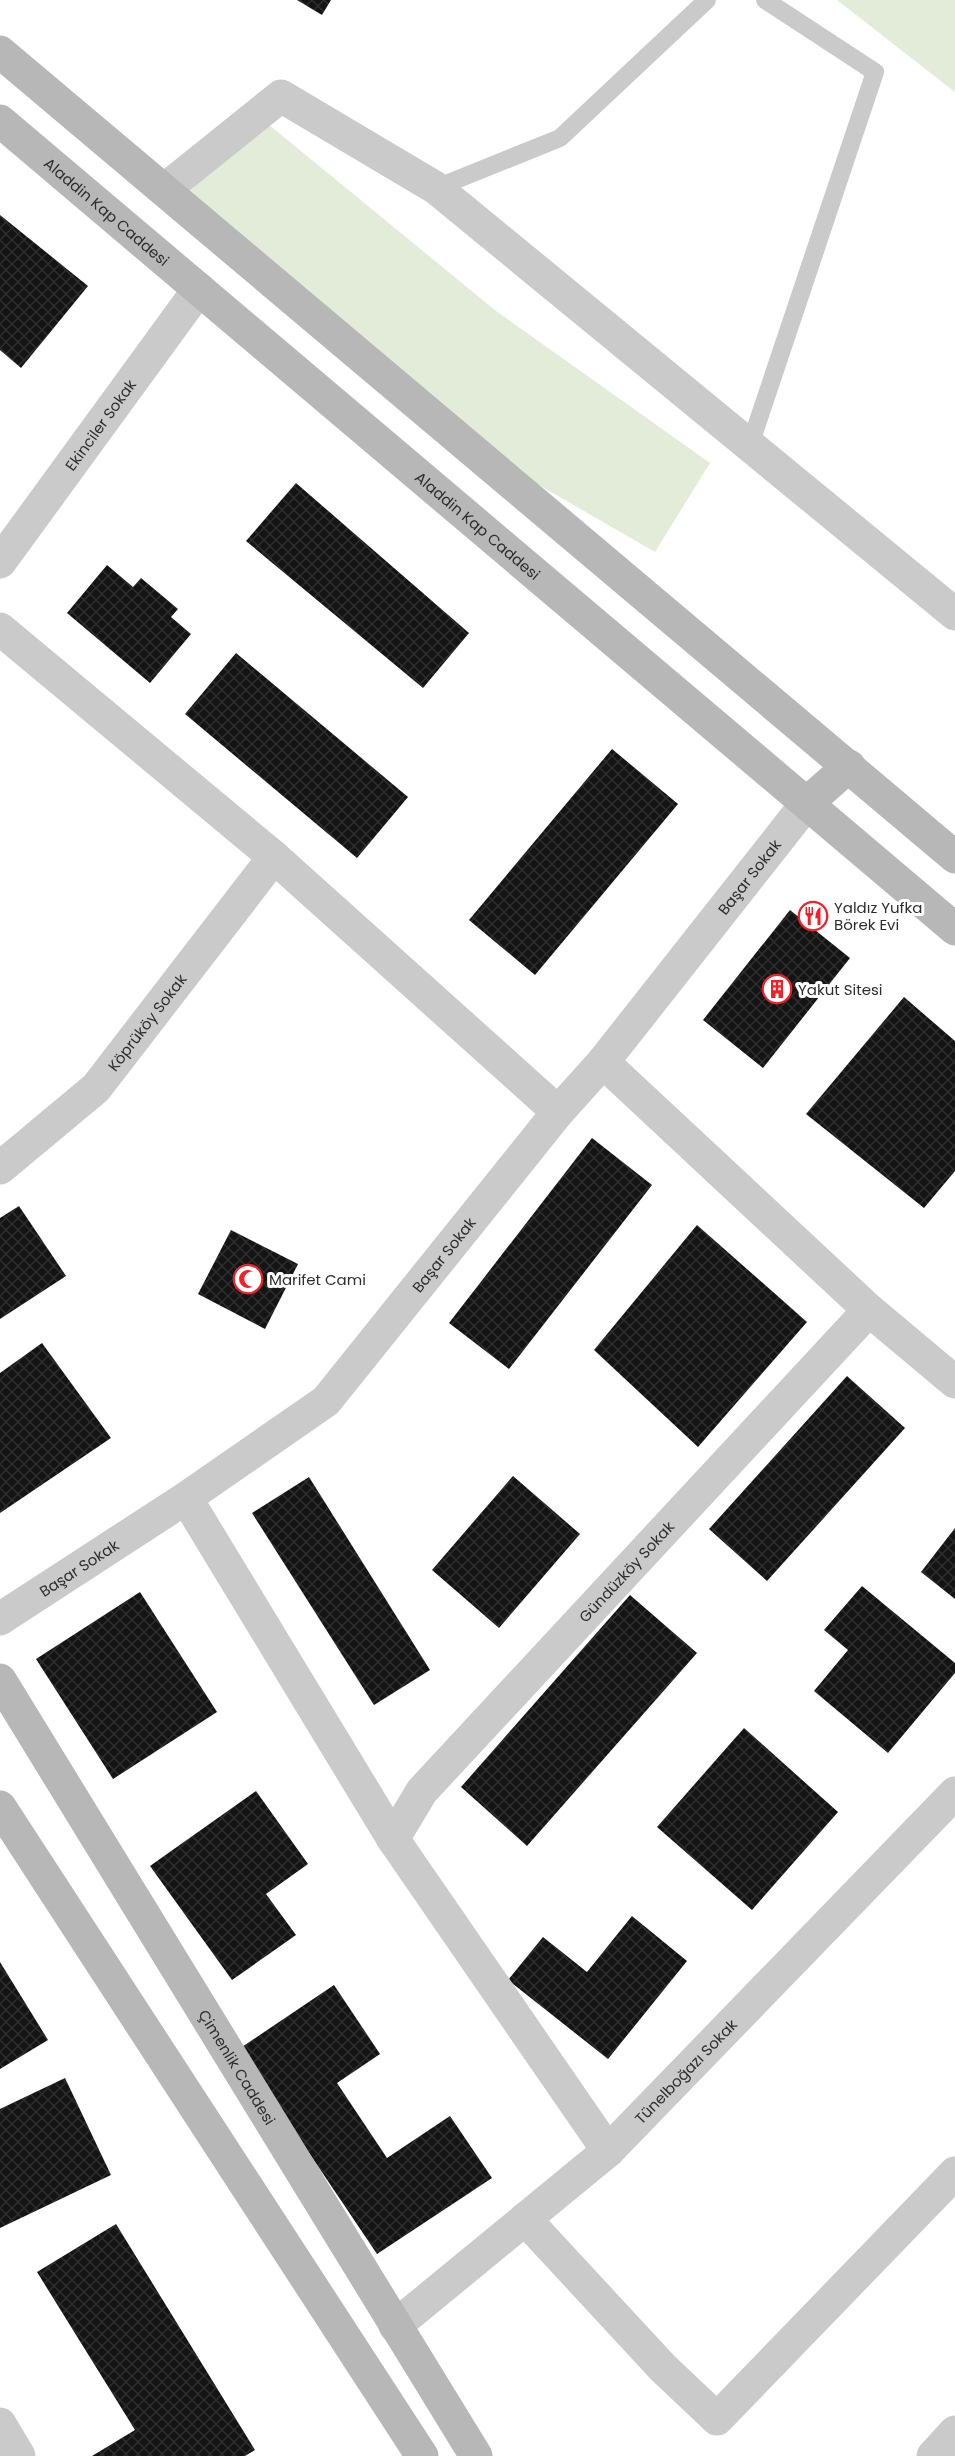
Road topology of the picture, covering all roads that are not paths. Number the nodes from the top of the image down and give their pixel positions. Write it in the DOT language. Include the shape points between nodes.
graph roads {
  1 [pos="707,0"];
  2 [pos="765,0"];
  3 [pos="0,52"];
  4 [pos="0,121"];
  5 [pos="436,188"];
  6 [pos="164,190"];
  7 [pos="199,289"];
  8 [pos="750,445"];
  9 [pos="0,562"];
  10 [pos="955,614"];
  11 [pos="0,629"];
  12 [pos="849,766"];
  13 [pos="807,803"];
  14 [pos="274,856"];
  15 [pos="955,857"];
  16 [pos="955,929"];
  17 [pos="603,1062"];
  18 [pos="558,1112"];
  19 [pos="0,1168"];
  20 [pos="869,1310"];
  21 [pos="955,1382"];
  22 [pos="186,1498"];
  23 [pos="0,1619"];
  24 [pos="0,1680"];
  25 [pos="955,1793"];
  26 [pos="0,1807"];
  27 [pos="393,1839"];
  28 [pos="608,2151"];
  29 [pos="955,2173"];
  30 [pos="525,2219"];
  31 [pos="395,2326"];
  32 [pos="0,2424"];
  33 [pos="955,2432"];
  34 [pos="19,2456"];
  35 [pos="422,2456"];
  36 [pos="476,2456"];
  37 [pos="933,2456"];
  1 -- 5 [label="lane" via="560,138"];
  2 -- 8 [label="lane" via="875,72"];
  3 -- 6 [label="street"];
  4 -- 7 [label="street, Aladdin Kap Caddesi"];
  5 -- 6 [label="street" via="280,96"];
  5 -- 8 [label="street"];
  6 -- 12 [label="street"];
  7 -- 9 [label="street, Ekinciler Sokak"];
  7 -- 13 [label="street, Aladdin Kap Caddesi"];
  8 -- 10 [label="street"];
  11 -- 14 [label="street"];
  12 -- 13 [label="street"];
  12 -- 15 [label="street"];
  13 -- 16 [label="street, Aladdin Kap Caddesi"];
  13 -- 17 [label="street, Başar Sokak"];
  14 -- 18 [label="street"];
  14 -- 19 [label="street, Köprüköy Sokak" via="96,1088"];
  17 -- 18 [label="street, Başar Sokak"];
  17 -- 20 [label="street"];
  18 -- 22 [label="street, Başar Sokak" via="326,1401"];
  20 -- 21 [label="street"];
  20 -- 27 [label="street, Gündüzköy Sokak" via="422,1791"];
  22 -- 23 [label="street, Başar Sokak"];
  22 -- 27 [label="street"];
  24 -- 31 [label="street, Çimenlik Caddesi"];
  25 -- 28 [label="street, Tünelboğazı Sokak"];
  26 -- 35 [label="street"];
  27 -- 28 [label="street"];
  28 -- 30 [label="street, Tünelboğazı Sokak"];
  29 -- 30 [label="street" via="717,2419 663,2368"];
  30 -- 31 [label="street, Tünelboğazı Sokak"];
  31 -- 36 [label="street, Çimenlik Caddesi"];
  32 -- 34 [label="street"];
  33 -- 37 [label="street"];
}
